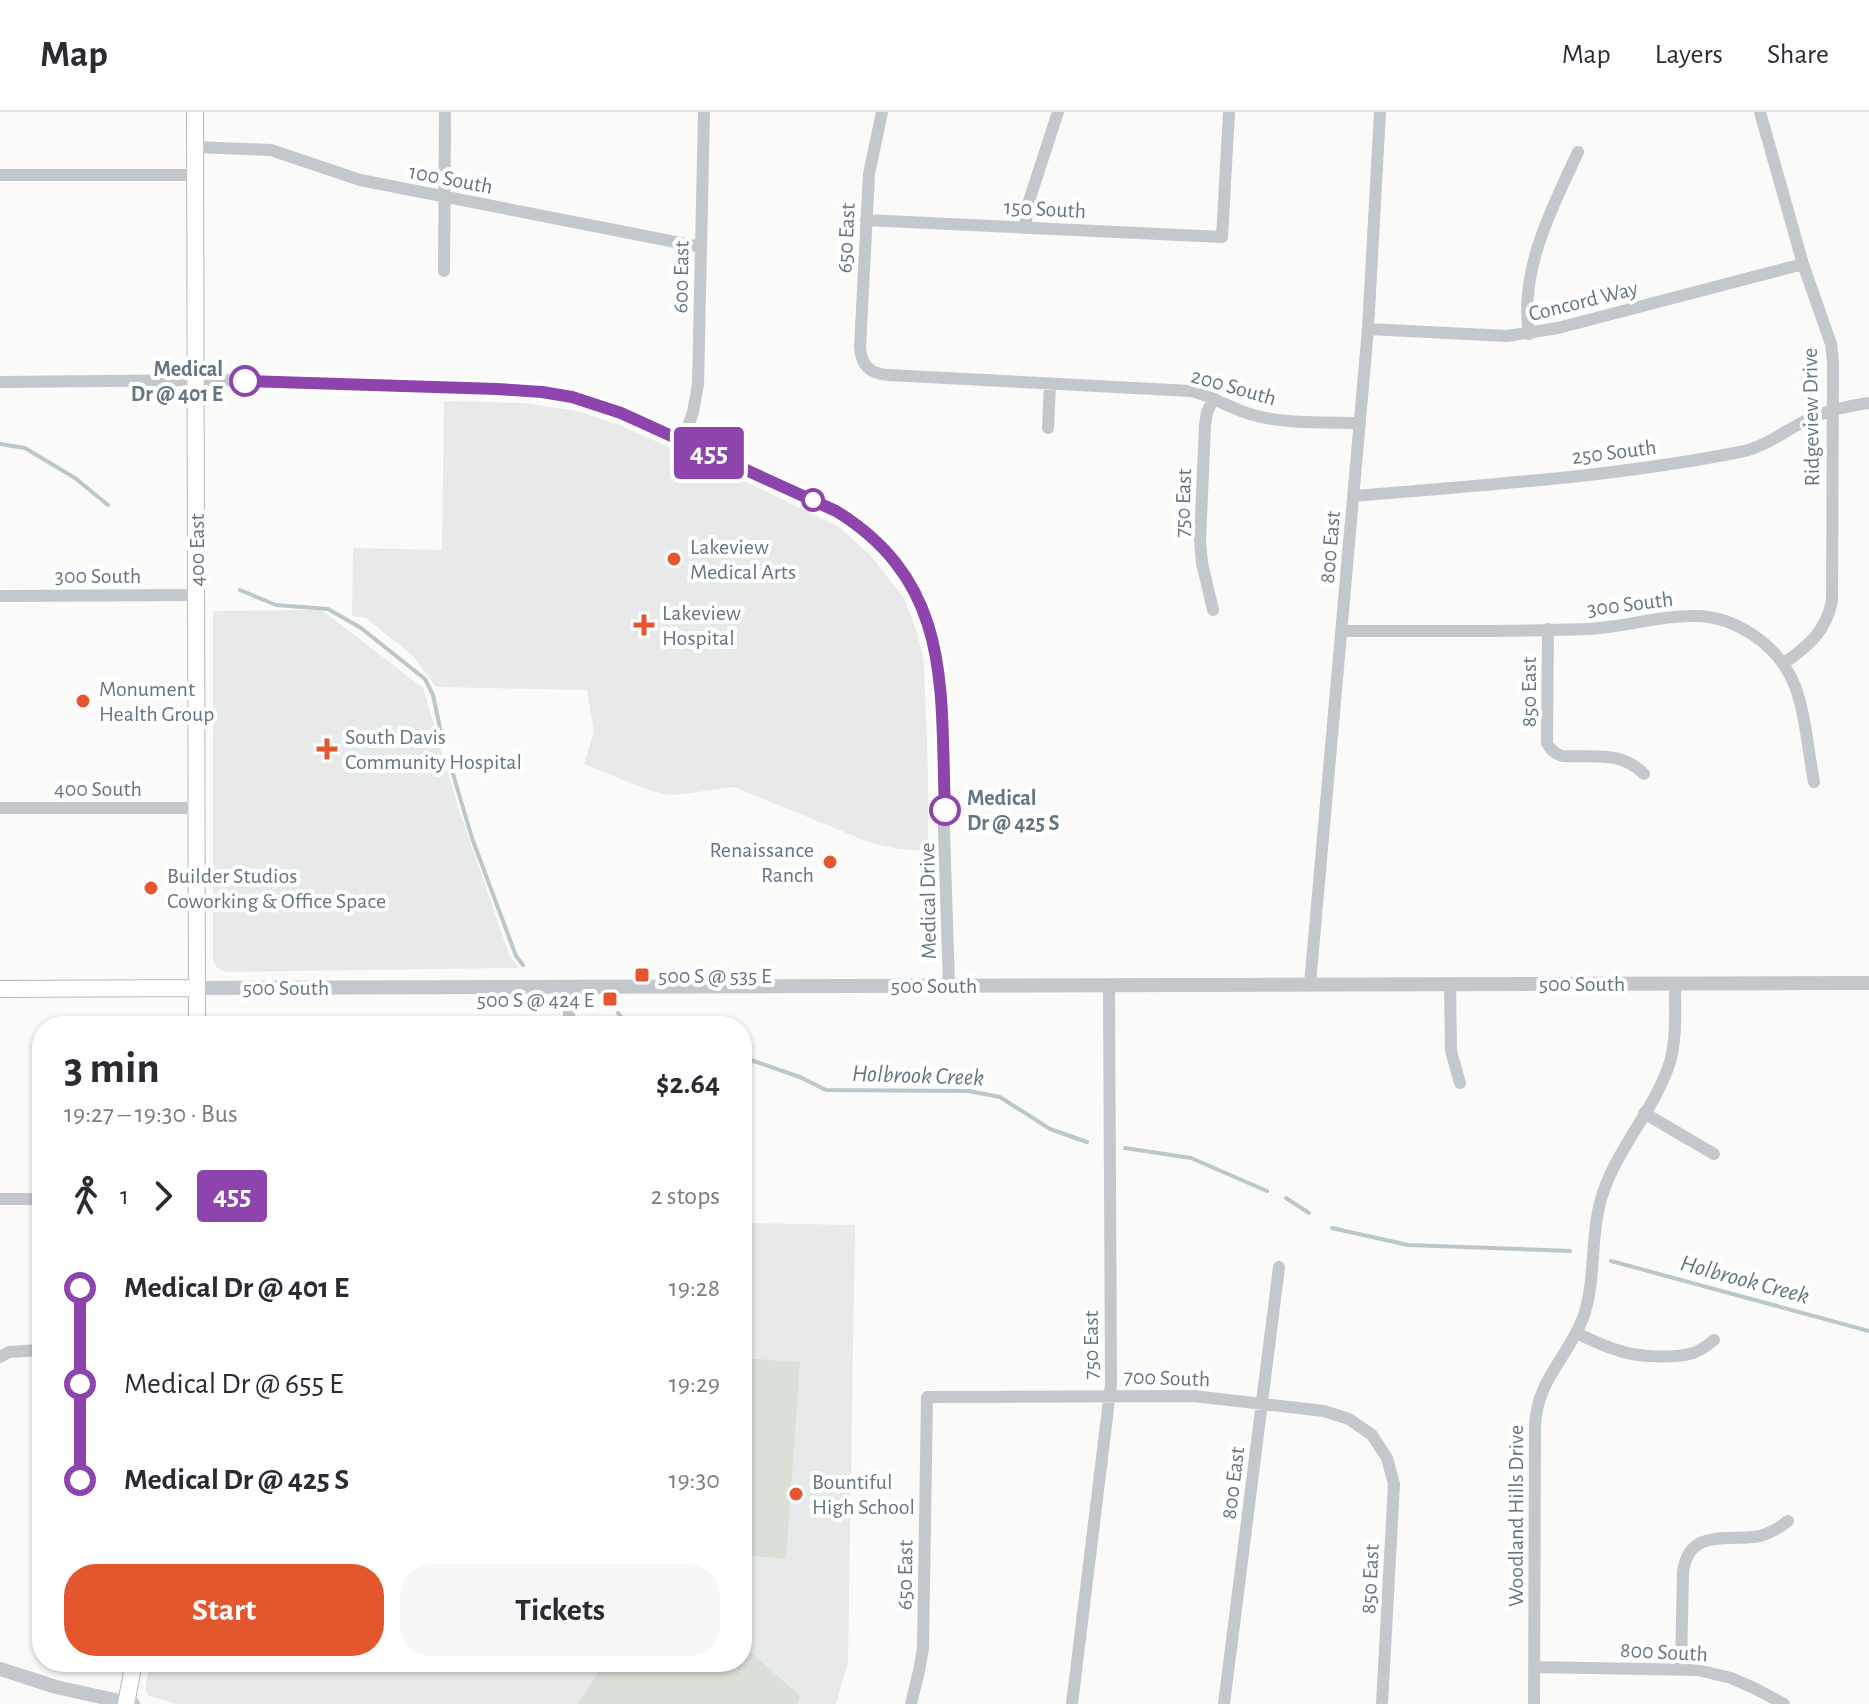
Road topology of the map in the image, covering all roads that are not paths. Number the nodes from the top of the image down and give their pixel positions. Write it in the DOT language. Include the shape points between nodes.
graph roads {
  1 [pos="195,112"];
  2 [pos="445,112"];
  3 [pos="704,112"];
  4 [pos="882,112"];
  5 [pos="1058,112"];
  6 [pos="1229,112"];
  7 [pos="1380,112"];
  8 [pos="1760,112"];
  9 [pos="195,147"];
  10 [pos="1578,152"];
  11 [pos="0,175"];
  12 [pos="196,175"];
  13 [pos="444,197"];
  14 [pos="866,220"];
  15 [pos="1025,227"];
  16 [pos="701,247"];
  17 [pos="1803,264"];
  18 [pos="444,271"];
  19 [pos="1368,329"];
  20 [pos="1529,334"];
  21 [pos="866,366"];
  22 [pos="196,381"];
  23 [pos="0,382"];
  24 [pos="1050,384"];
  25 [pos="1214,398"];
  26 [pos="1869,403"];
  27 [pos="1832,410"];
  28 [pos="1360,423"];
  29 [pos="1048,428"];
  30 [pos="683,441"];
  31 [pos="1354,496"];
  32 [pos="196,595"];
  33 [pos="0,596"];
  34 [pos="1213,610"];
  35 [pos="1548,629"];
  36 [pos="1343,631"];
  37 [pos="1783,664"];
  38 [pos="1644,774"];
  39 [pos="1814,782"];
  40 [pos="0,808"];
  41 [pos="197,808"];
  42 [pos="1675,983"];
  43 [pos="1869,983"];
  44 [pos="1310,984"];
  45 [pos="1450,984"];
  46 [pos="949,985"];
  47 [pos="1109,985"];
  48 [pos="569,986"];
  49 [pos="197,988"];
  50 [pos="0,989"];
  51 [pos="197,1016"];
  52 [pos="569,1016"];
  53 [pos="1460,1083"];
  54 [pos="1644,1113"];
  55 [pos="1714,1154"];
  56 [pos="0,1199"];
  57 [pos="32,1199"];
  58 [pos="1279,1267"];
  59 [pos="1576,1333"];
  60 [pos="1714,1340"];
  61 [pos="32,1351"];
  62 [pos="0,1357"];
  63 [pos="1110,1396"];
  64 [pos="927,1397"];
  65 [pos="1262,1404"];
  66 [pos="1387,1458"];
  67 [pos="1788,1521"];
  68 [pos="1534,1667"];
  69 [pos="1681,1668"];
  70 [pos="0,1669"];
  71 [pos="133,1672"];
  72 [pos="128,1703"];
  73 [pos="911,1704"];
  74 [pos="1072,1704"];
  75 [pos="1224,1704"];
  76 [pos="1382,1704"];
  77 [pos="1534,1704"];
  78 [pos="1784,1704"];
  1 -- 9 [label="main road, 400 East"];
  2 -- 13 [label="street"];
  3 -- 16 [label="street, 600 East"];
  4 -- 14 [label="street, 650 East"];
  5 -- 15 [label="street"];
  6 -- 15 [label="street, 150 South" via="1222,237"];
  7 -- 19 [label="street, 800 East"];
  8 -- 17 [label="street, Ridgeview Drive"];
  9 -- 12 [label="main road, 400 East"];
  9 -- 13 [label="street, 100 South" via="271,150 349,178"];
  10 -- 20 [label="street" via="1536,255 1527,299"];
  11 -- 12 [label="street"];
  12 -- 22 [label="main road, 400 East"];
  13 -- 16 [label="street, 100 South"];
  13 -- 18 [label="street"];
  14 -- 15 [label="street, 150 South"];
  14 -- 21 [label="street, 650 East" via="860,347"];
  16 -- 30 [label="street, 600 East" via="698,384"];
  17 -- 20 [label="street, Concord Way"];
  17 -- 27 [label="street, Ridgeview Drive" via="1831,344"];
  19 -- 20 [label="street, Concord Way"];
  19 -- 28 [label="street, 800 East"];
  21 -- 24 [label="street, 200 South" via="888,375"];
  22 -- 23 [label="street"];
  22 -- 30 [label="street, Medical Drive" via="542,392 604,406"];
  22 -- 32 [label="main road, 400 East"];
  24 -- 25 [label="street, 200 South" via="1191,391"];
  24 -- 29 [label="street"];
  25 -- 28 [label="street, 200 South" via="1269,419"];
  25 -- 34 [label="street, 750 East" via="1205,425 1199,528"];
  26 -- 27 [label="street, 250 South"];
  27 -- 31 [label="street, 250 South" via="1737,453 1602,474"];
  27 -- 37 [label="street, Ridgeview Drive" via="1832,601 1818,634"];
  28 -- 31 [label="street, 800 East"];
  30 -- 46 [label="street, Medical Drive" via="852,521 891,556 919,599 933,637 939,678"];
  31 -- 36 [label="street, 800 East"];
  32 -- 33 [label="street, 300 South"];
  32 -- 41 [label="main road, 400 East"];
  35 -- 36 [label="street, 300 South"];
  35 -- 37 [label="street, 300 South" via="1713,617 1747,631"];
  35 -- 38 [label="street, 850 East" via="1550,749 1562,756 1623,760"];
  36 -- 44 [label="street, 800 East"];
  37 -- 39 [label="street, 300 South" via="1798,697"];
  40 -- 41 [label="street, 400 South"];
  41 -- 49 [label="main road, 400 East"];
  42 -- 43 [label="street, 500 South"];
  42 -- 45 [label="street, 500 South"];
  42 -- 54 [label="street, Woodland Hills Drive" via="1671,1059"];
  44 -- 45 [label="street, 500 South"];
  44 -- 47 [label="street, 500 South"];
  45 -- 53 [label="street" via="1450,1044"];
  46 -- 47 [label="street, 500 South"];
  46 -- 48 [label="street, 500 South"];
  47 -- 63 [label="street, 750 East"];
  48 -- 49 [label="street, 500 South"];
  48 -- 52 [label="street"];
  49 -- 50 [label="main road, 500 South"];
  49 -- 51 [label="main road, 400 East"];
  54 -- 55 [label="street"];
  54 -- 59 [label="street, Woodland Hills Drive" via="1600,1202 1589,1295"];
  56 -- 57 [label="street"];
  58 -- 65 [label="street, 800 East"];
  59 -- 60 [label="street" via="1638,1355 1692,1353"];
  59 -- 68 [label="street, Woodland Hills Drive" via="1545,1383 1535,1416"];
  61 -- 62 [label="street"];
  63 -- 64 [label="street, 700 South"];
  63 -- 65 [label="street, 700 South" via="1193,1396"];
  63 -- 74 [label="street, 750 East"];
  64 -- 73 [label="street, 650 East" via="923,1648"];
  65 -- 66 [label="street, 700 South" via="1349,1419 1372,1435"];
  65 -- 75 [label="street, 800 East"];
  66 -- 76 [label="street, 850 East" via="1394,1493"];
  67 -- 69 [label="street" via="1764,1535 1702,1542 1688,1555"];
  68 -- 69 [label="street, 800 South"];
  68 -- 77 [label="street, Woodland Hills Drive"];
  69 -- 78 [label="street, 800 South" via="1731,1678"];
  70 -- 72 [label="street"];
  71 -- 72 [label="main road"];
}
